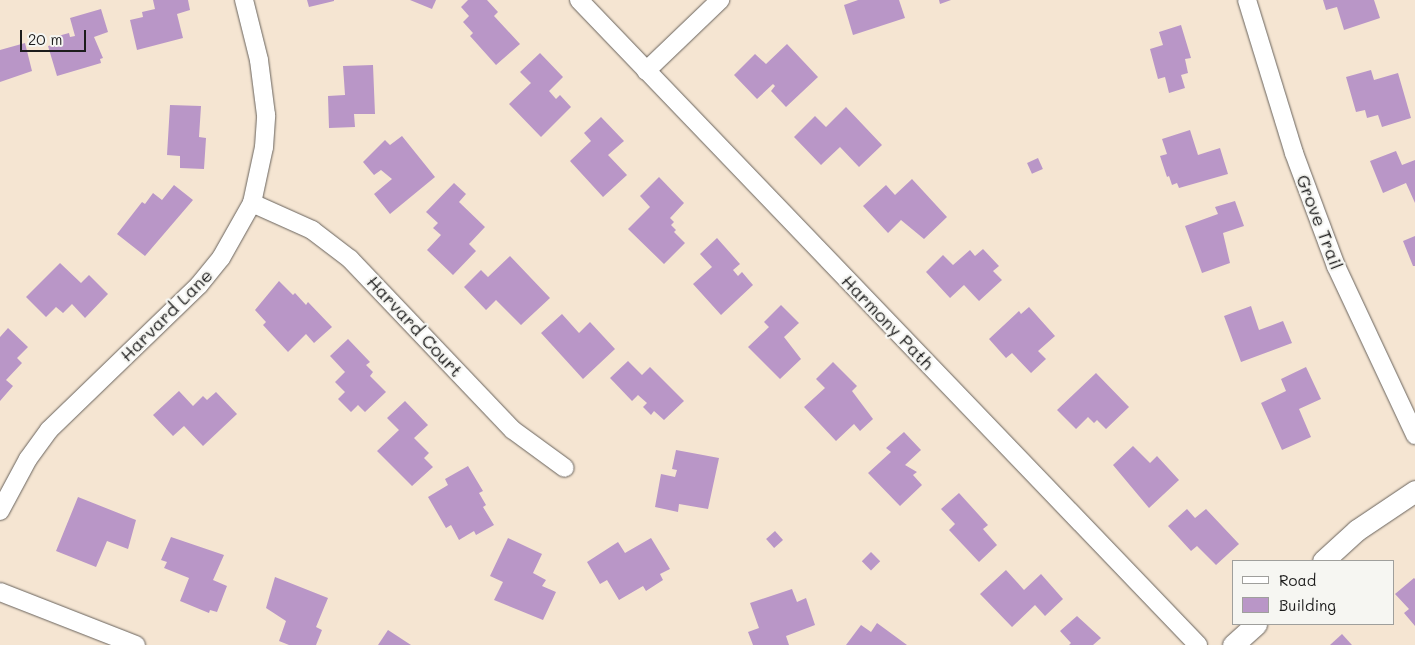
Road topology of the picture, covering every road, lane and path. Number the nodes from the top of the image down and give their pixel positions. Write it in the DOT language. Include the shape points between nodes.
graph roads {
  1 [pos="244,0"];
  2 [pos="578,0"];
  3 [pos="720,0"];
  4 [pos="1247,0"];
  5 [pos="646,71"];
  6 [pos="252,203"];
  7 [pos="1415,436"];
  8 [pos="565,468"];
  9 [pos="1415,491"];
  10 [pos="0,511"];
  11 [pos="1324,560"];
  12 [pos="0,592"];
  13 [pos="1255,625"];
  14 [pos="136,645"];
  15 [pos="1198,645"];
  16 [pos="1233,645"];
  1 -- 6 [label="street, Harvard Lane" via="260,67 266,115 264,147"];
  2 -- 5 [label="street, Harmony Path"];
  3 -- 5 [label="street"];
  4 -- 7 [label="street, Grove Trail" via="1294,154 1336,266"];
  5 -- 15 [label="street, Harmony Path"];
  6 -- 8 [label="street, Harvard Court" via="312,230 350,259 513,430"];
  6 -- 10 [label="street, Harvard Lane" via="222,258 199,285 49,430 28,459"];
  9 -- 11 [label="street" via="1357,530"];
  12 -- 14 [label="street"];
  13 -- 16 [label="street"];
}
